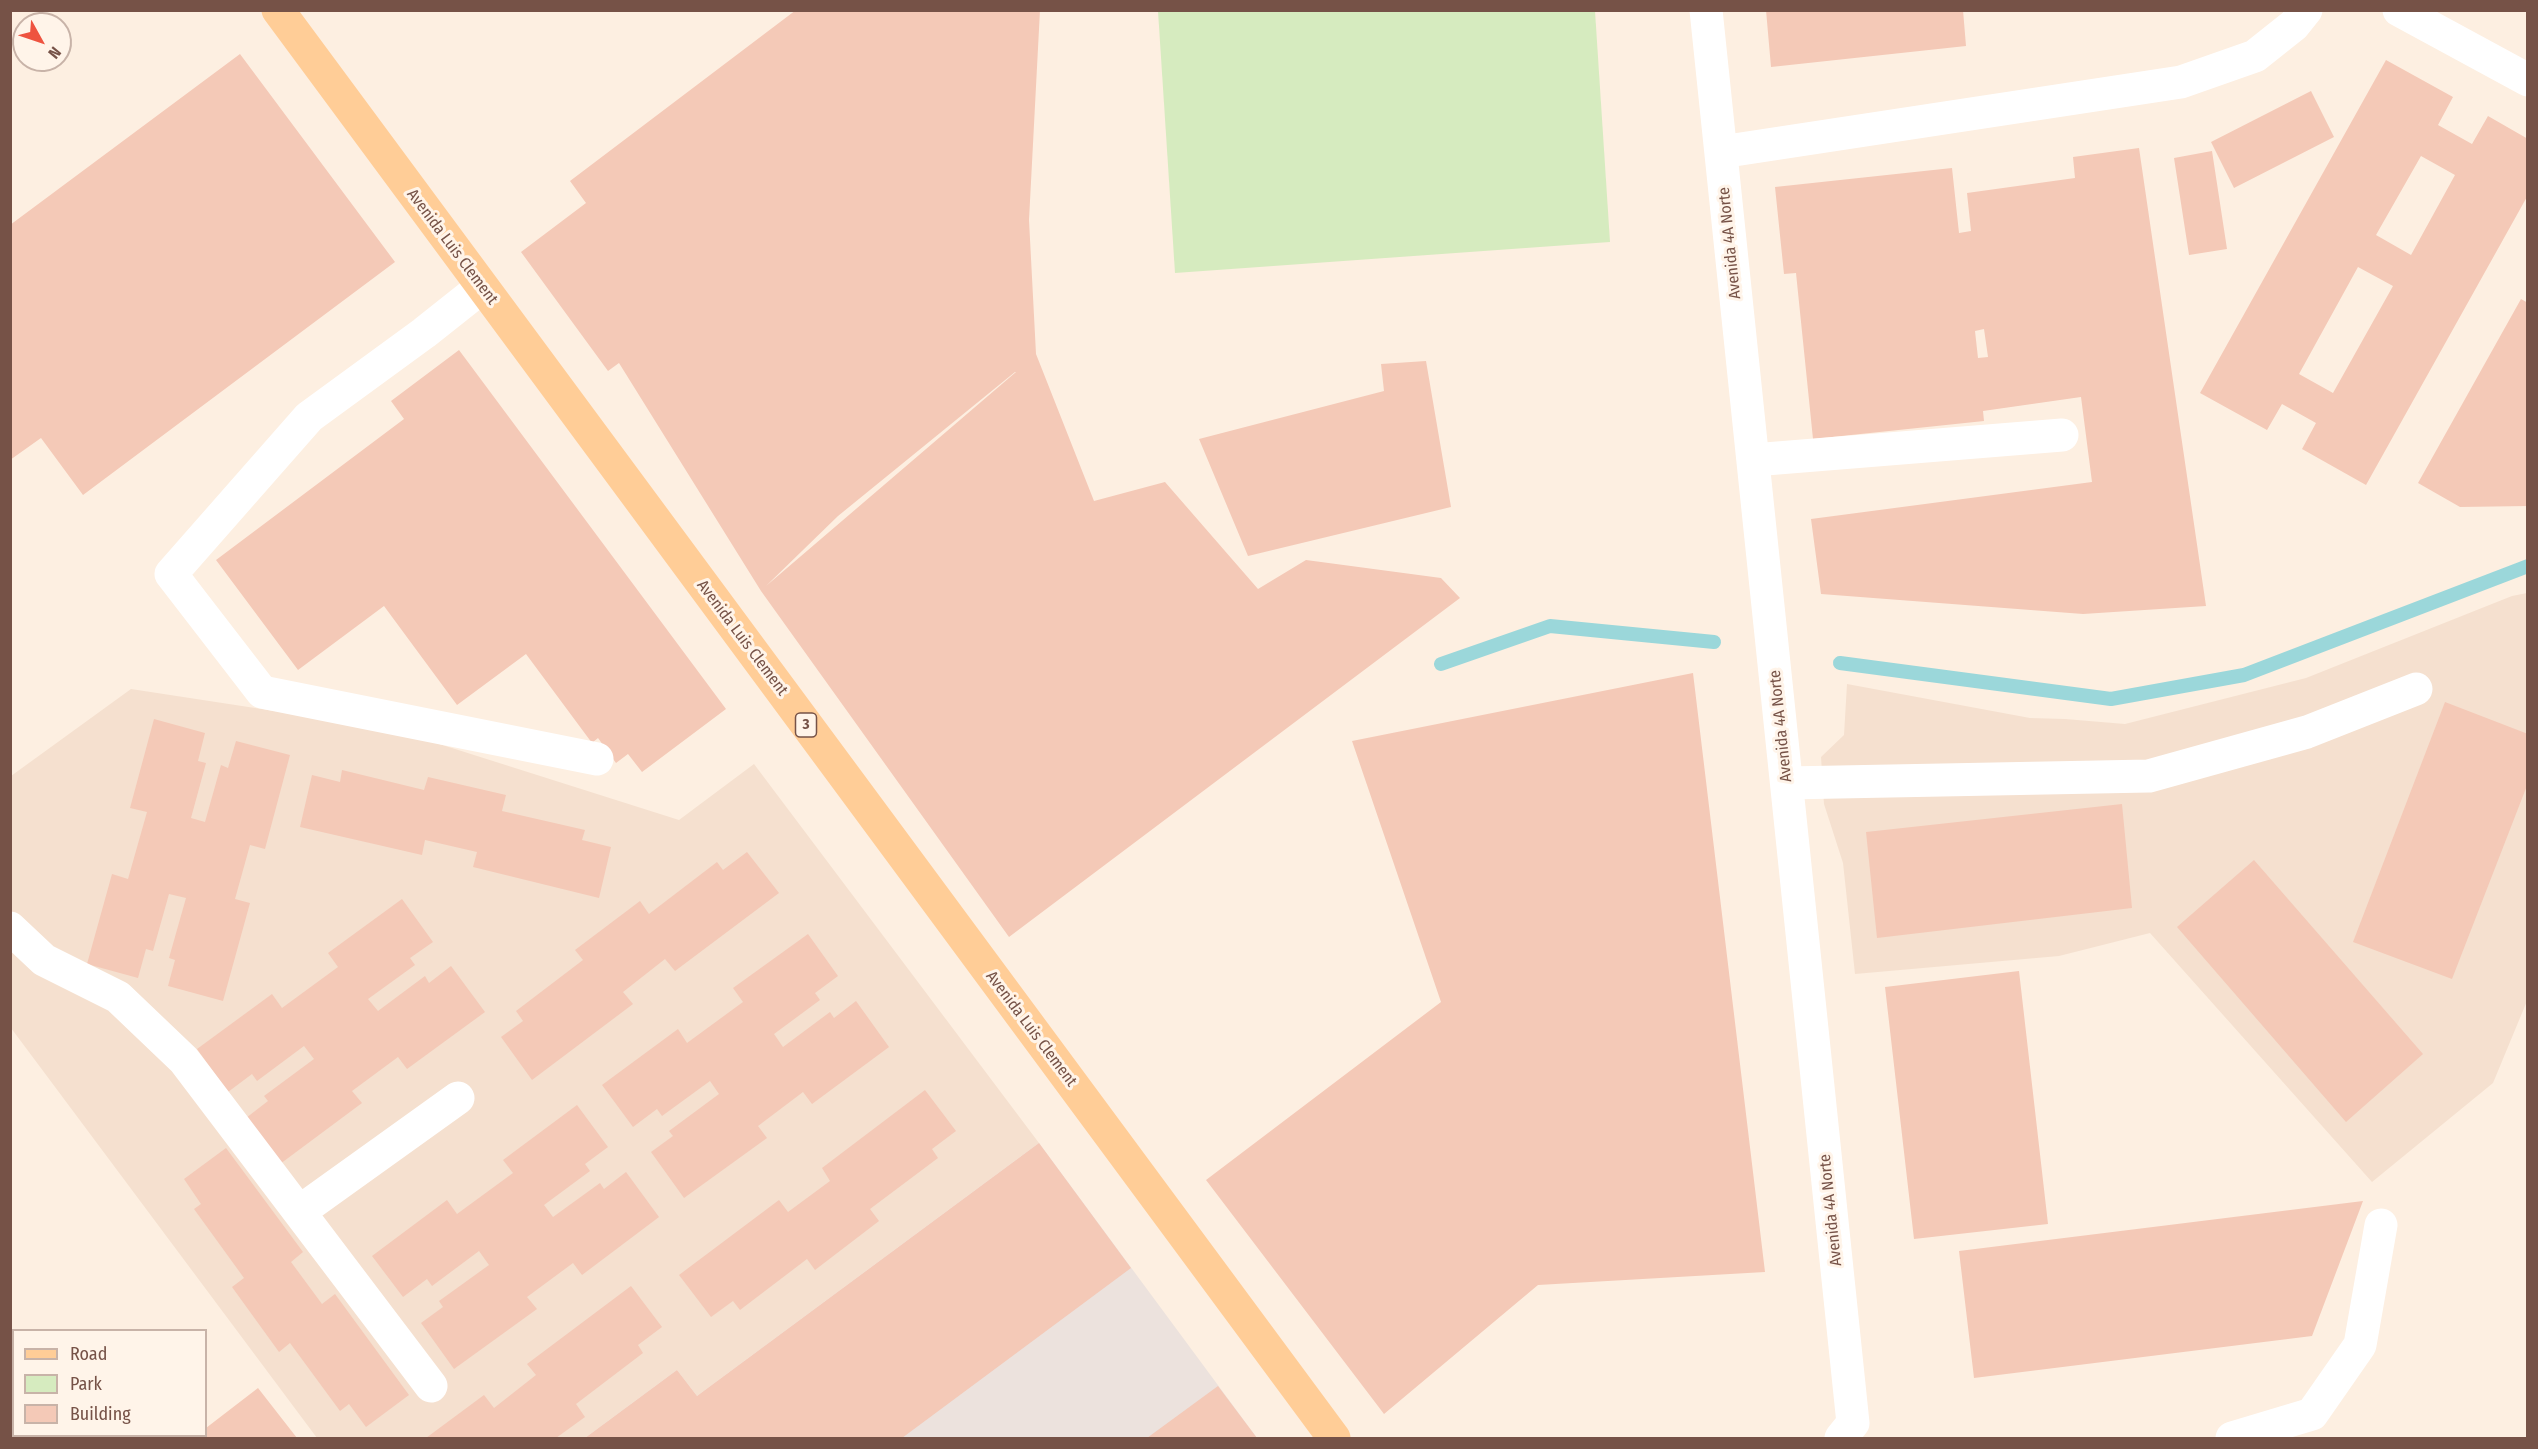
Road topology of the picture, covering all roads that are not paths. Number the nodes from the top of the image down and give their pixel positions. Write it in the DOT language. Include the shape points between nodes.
graph roads {
  1 [pos="278,10"];
  2 [pos="1706,10"];
  3 [pos="2306,10"];
  4 [pos="2399,10"];
  5 [pos="2528,80"];
  6 [pos="1721,152"];
  7 [pos="482,288"];
  8 [pos="2062,435"];
  9 [pos="1754,460"];
  10 [pos="2416,689"];
  11 [pos="597,759"];
  12 [pos="1787,783"];
  13 [pos="10,928"];
  14 [pos="458,1098"];
  15 [pos="299,1212"];
  16 [pos="2381,1225"];
  17 [pos="431,1386"];
  18 [pos="1334,1438"];
  19 [pos="1841,1438"];
  20 [pos="2232,1438"];
  1 -- 7 [label="main road, Avenida Luis Clement / 3"];
  2 -- 6 [label="street, Avenida 4A Norte"];
  3 -- 6 [label="street" via="2294,25 2255,56 2181,82"];
  4 -- 5 [label="street"];
  6 -- 9 [label="street, Avenida 4A Norte"];
  7 -- 11 [label="street" via="309,417 171,574 262,692"];
  7 -- 18 [label="main road, Avenida Luis Clement / 3"];
  8 -- 9 [label="street"];
  9 -- 12 [label="street, Avenida 4A Norte"];
  10 -- 12 [label="street" via="2307,732 2149,776"];
  12 -- 19 [label="street, Avenida 4A Norte" via="1853,1423"];
  13 -- 15 [label="street" via="44,960 118,997 184,1060"];
  14 -- 15 [label="street"];
  15 -- 17 [label="street"];
  16 -- 20 [label="street" via="2360,1345 2312,1414"];
}
